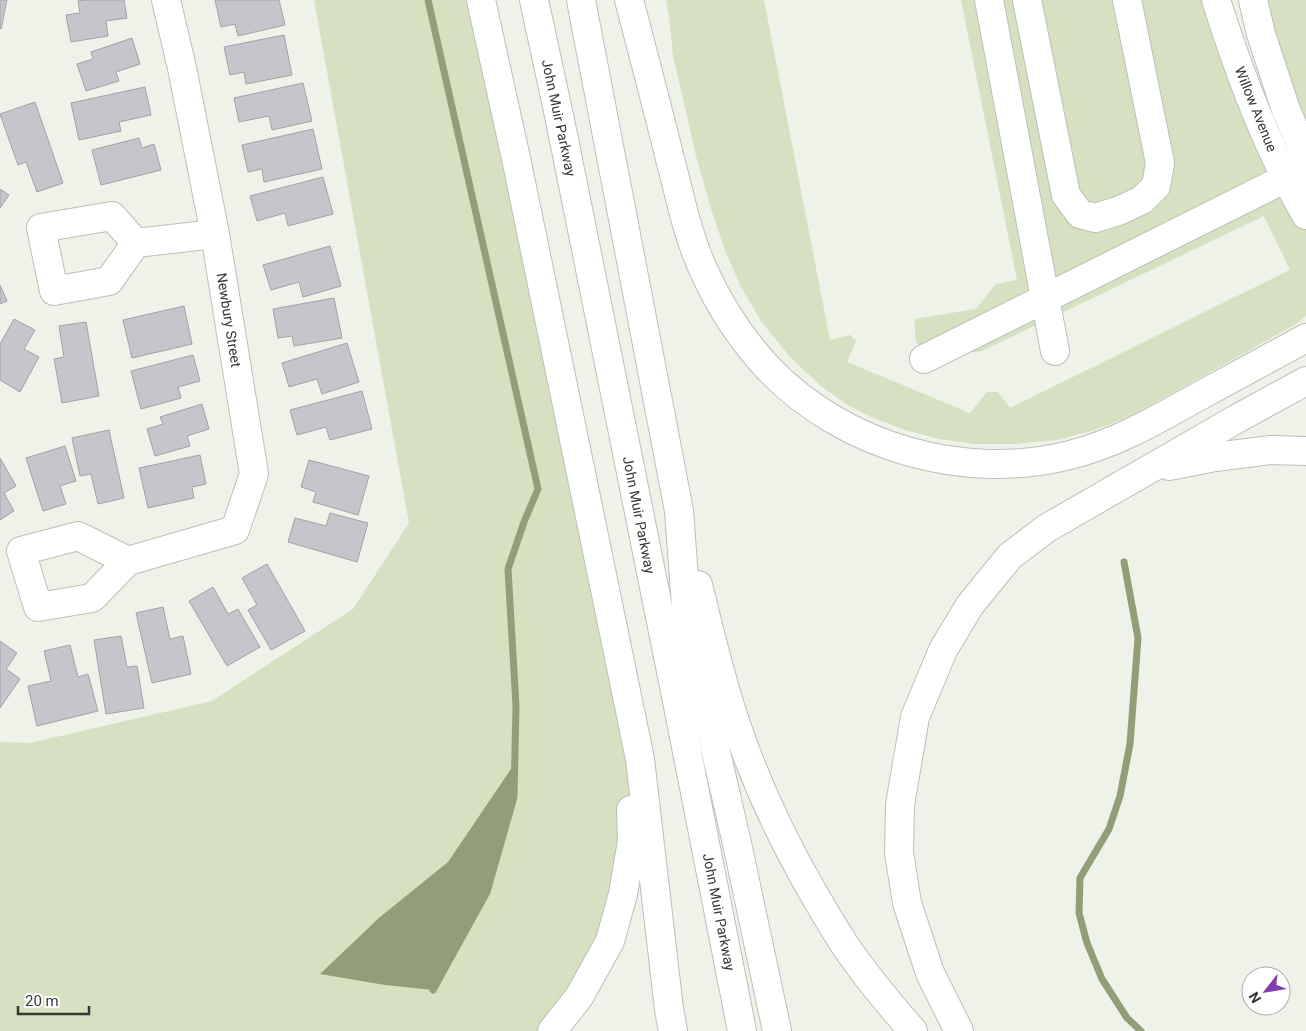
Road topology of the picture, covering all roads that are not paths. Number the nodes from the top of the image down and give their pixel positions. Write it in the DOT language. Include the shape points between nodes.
graph roads {
  1 [pos="166,0"];
  2 [pos="481,0"];
  3 [pos="534,0"];
  4 [pos="581,0"];
  5 [pos="629,0"];
  6 [pos="989,0"];
  7 [pos="1027,0"];
  8 [pos="1127,0"];
  9 [pos="1216,0"];
  10 [pos="1253,0"];
  11 [pos="1306,157"];
  12 [pos="1296,175"];
  13 [pos="1306,215"];
  14 [pos="215,234"];
  15 [pos="136,243"];
  16 [pos="1045,299"];
  17 [pos="1306,338"];
  18 [pos="1055,350"];
  19 [pos="924,360"];
  20 [pos="1306,381"];
  21 [pos="1306,451"];
  22 [pos="1148,470"];
  23 [pos="679,511"];
  24 [pos="128,561"];
  25 [pos="624,681"];
  26 [pos="552,1031"];
  27 [pos="673,1031"];
  28 [pos="742,1031"];
  29 [pos="777,1031"];
  30 [pos="913,1031"];
  31 [pos="959,1031"];
  1 -- 14 [label="main road, Newbury Street"];
  2 -- 25 [label="main road"];
  3 -- 28 [label="main road, John Muir Parkway"];
  4 -- 23 [label="main road"];
  5 -- 17 [label="main road" via="688,228 712,290 738,332 770,369 807,402 849,428 896,448 946,460 996,464 1046,460 1118,439"];
  6 -- 16 [label="main road"];
  7 -- 8 [label="main road" via="1066,194 1080,214 1095,218 1142,200 1156,186 1160,163"];
  9 -- 12 [label="main road, Willow Avenue" via="1254,108"];
  10 -- 11 [label="main road, Willow Avenue" via="1286,110"];
  12 -- 13 [label="main road, Willow Avenue"];
  12 -- 16 [label="main road"];
  14 -- 15 [label="main road"];
  14 -- 24 [label="main road, Newbury Street" via="254,474 235,530"];
  16 -- 18 [label="main road"];
  16 -- 19 [label="main road"];
  20 -- 22 [label="main road"];
  21 -- 22 [label="main road" via="1272,450"];
  22 -- 31 [label="main road" via="1047,528 1010,556 970,605 943,650 915,717 900,805 899,853 908,904 930,973"];
  23 -- 29 [label="main road" via="687,619"];
  23 -- 30 [label="main road" via="720,674 742,741 775,822 825,914 851,954"];
  25 -- 26 [label="main road" via="632,841 623,894 610,942 579,997"];
  25 -- 27 [label="main road" via="640,759"];
}
